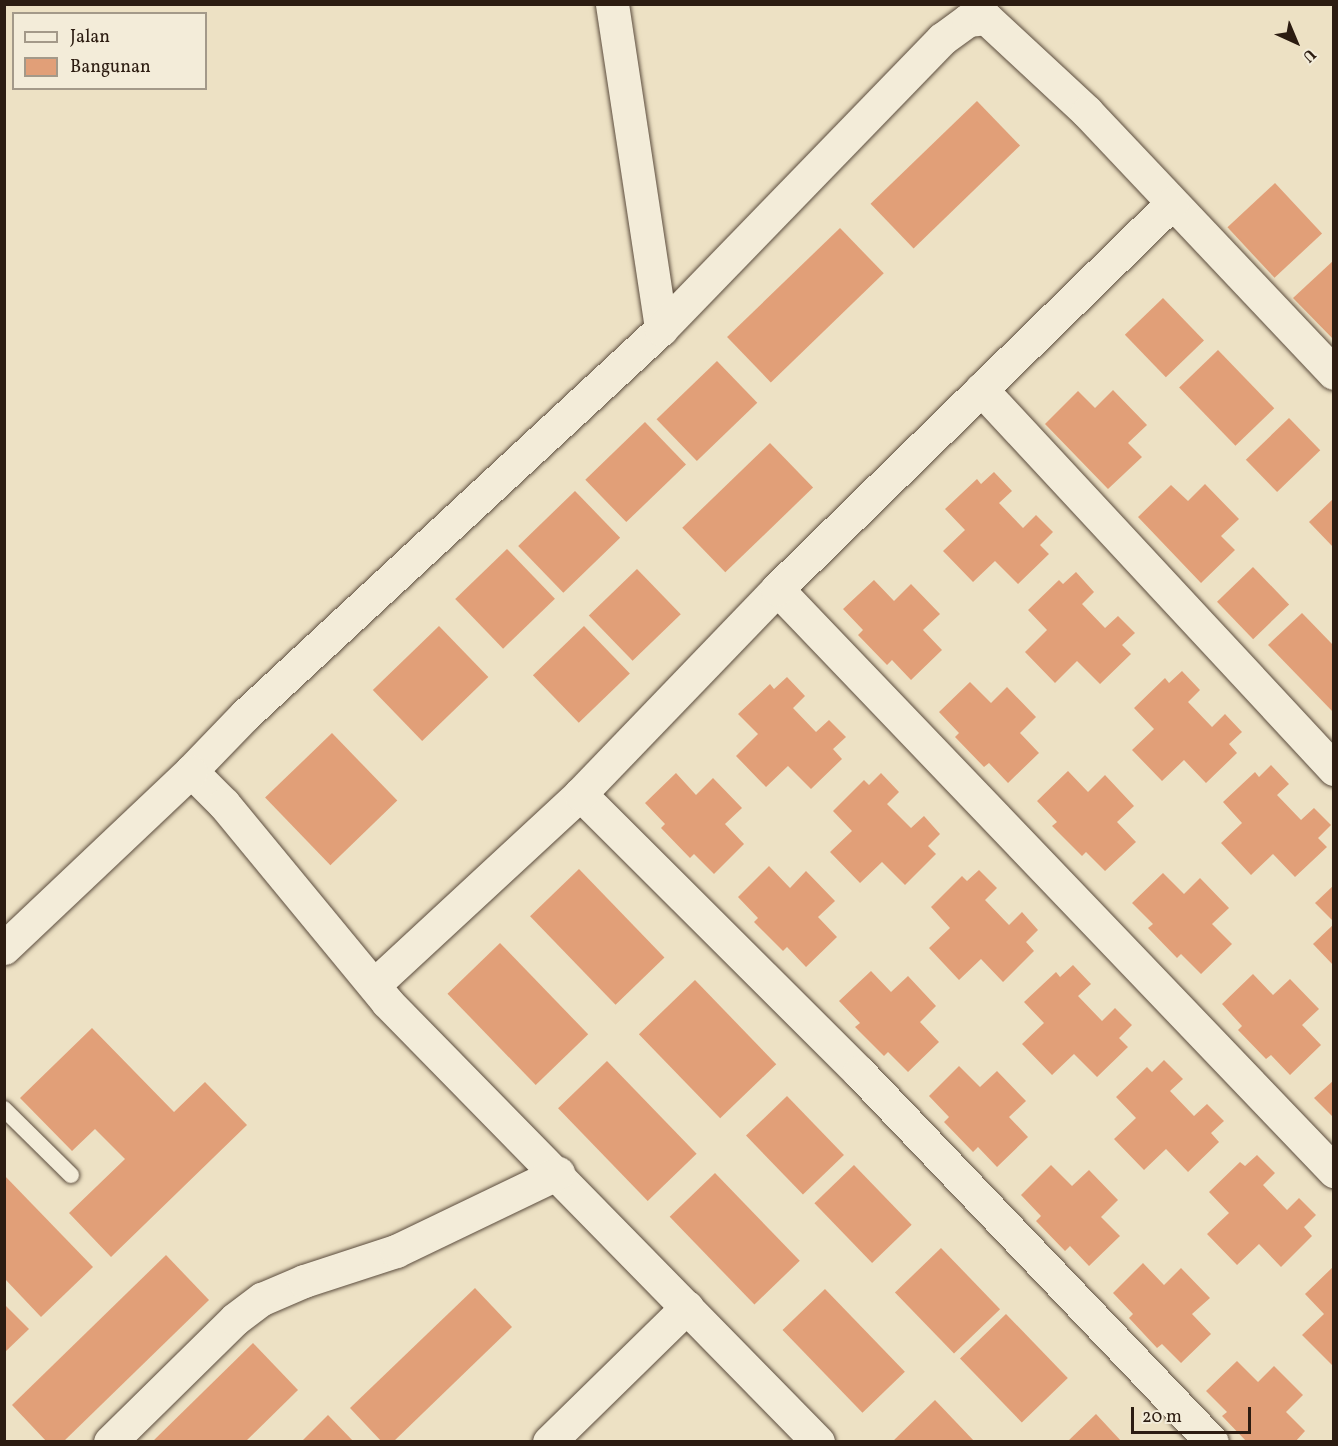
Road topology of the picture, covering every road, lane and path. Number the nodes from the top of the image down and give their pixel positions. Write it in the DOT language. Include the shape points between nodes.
graph roads {
  1 [pos="612,4"];
  2 [pos="1172,202"];
  3 [pos="661,329"];
  4 [pos="1334,373"];
  5 [pos="981,389"];
  6 [pos="777,589"];
  7 [pos="1334,769"];
  8 [pos="191,771"];
  9 [pos="580,794"];
  10 [pos="4,948"];
  11 [pos="374,985"];
  12 [pos="4,1109"];
  13 [pos="1334,1171"];
  14 [pos="558,1173"];
  15 [pos="71,1175"];
  16 [pos="687,1307"];
  17 [pos="110,1442"];
  18 [pos="549,1442"];
  19 [pos="818,1442"];
  20 [pos="1212,1442"];
  1 -- 3 [label="street"];
  2 -- 3 [label="street" via="1087,112 986,18 968,20 942,39"];
  2 -- 4 [label="street"];
  2 -- 5 [label="street"];
  3 -- 8 [label="street" via="245,716"];
  5 -- 6 [label="street"];
  5 -- 7 [label="street"];
  6 -- 9 [label="street"];
  6 -- 13 [label="street"];
  8 -- 10 [label="street"];
  8 -- 11 [label="street" via="224,804"];
  9 -- 11 [label="street"];
  9 -- 20 [label="street" via="859,1071"];
  11 -- 14 [label="street"];
  12 -- 15 [label="lane"];
  14 -- 16 [label="street"];
  14 -- 17 [label="street" via="405,1247 262,1299 236,1319"];
  16 -- 18 [label="street"];
  16 -- 19 [label="street"];
}
